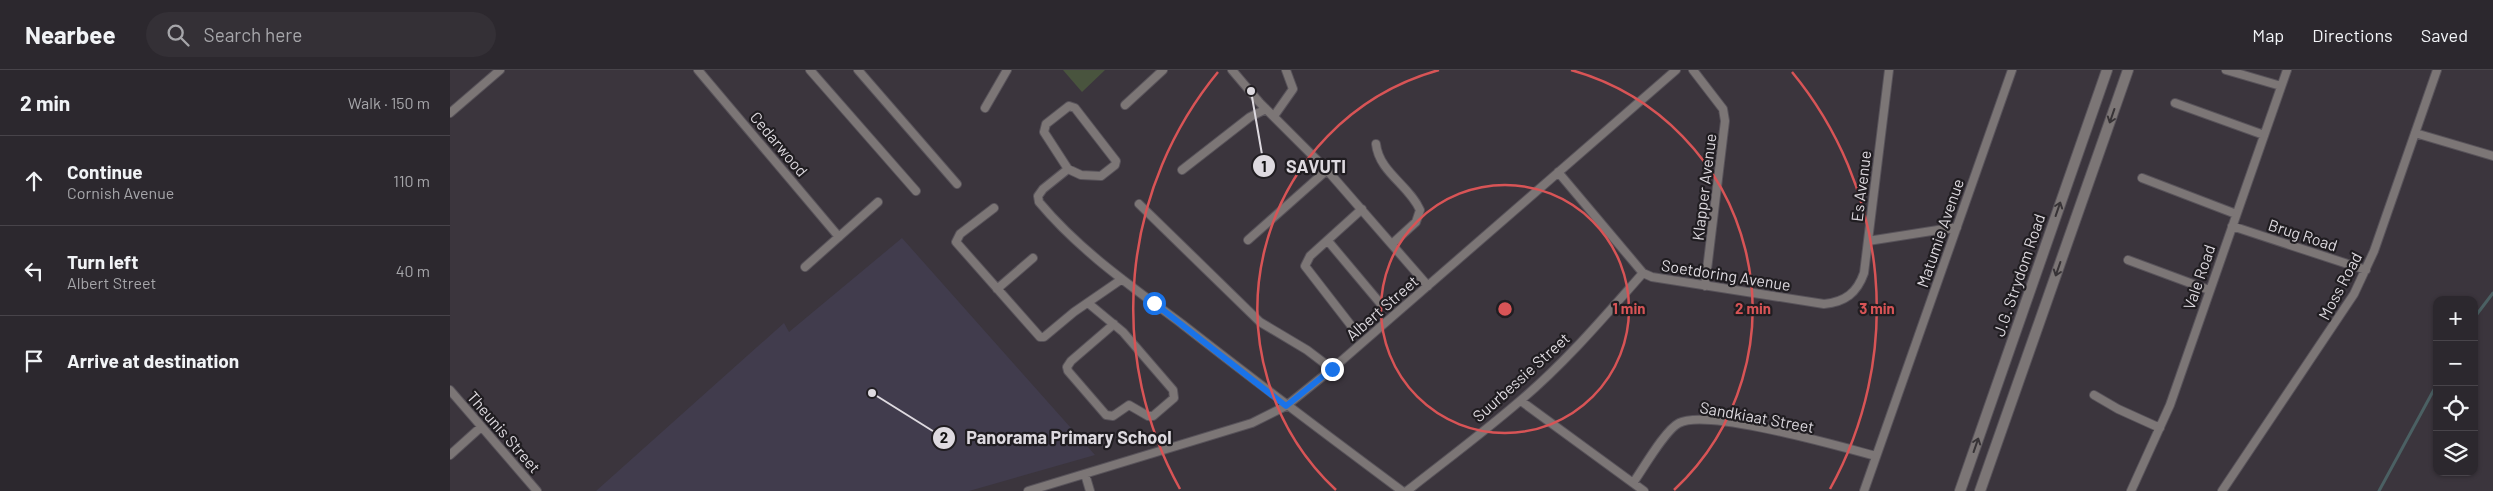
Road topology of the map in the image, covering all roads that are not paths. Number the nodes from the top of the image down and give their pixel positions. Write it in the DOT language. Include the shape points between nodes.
graph roads {
  1 [pos="500,70"];
  2 [pos="698,70"];
  3 [pos="810,70"];
  4 [pos="858,70"];
  5 [pos="1007,70"];
  6 [pos="1163,70"];
  7 [pos="1232,70"];
  8 [pos="1286,70"];
  9 [pos="1676,70"];
  10 [pos="1694,70"];
  11 [pos="1889,70"];
  12 [pos="2012,70"];
  13 [pos="2107,70"];
  14 [pos="2128,70"];
  15 [pos="2226,70"];
  16 [pos="2287,70"];
  17 [pos="2436,70"];
  18 [pos="2281,86"];
  19 [pos="2175,103"];
  20 [pos="1125,105"];
  21 [pos="985,108"];
  22 [pos="1266,109"];
  23 [pos="450,113"];
  24 [pos="1274,116"];
  25 [pos="2415,133"];
  26 [pos="2264,135"];
  27 [pos="1376,144"];
  28 [pos="2493,156"];
  29 [pos="1068,169"];
  30 [pos="1182,170"];
  31 [pos="1327,170"];
  32 [pos="1558,172"];
  33 [pos="2142,178"];
  34 [pos="957,184"];
  35 [pos="916,191"];
  36 [pos="878,202"];
  37 [pos="1139,204"];
  38 [pos="994,208"];
  39 [pos="1362,209"];
  40 [pos="2236,214"];
  41 [pos="2232,226"];
  42 [pos="1957,227"];
  43 [pos="839,237"];
  44 [pos="1248,240"];
  45 [pos="1328,241"];
  46 [pos="1868,241"];
  47 [pos="1393,243"];
  48 [pos="1033,258"];
  49 [pos="2128,260"];
  50 [pos="805,267"];
  51 [pos="2366,270"];
  52 [pos="1643,273"];
  53 [pos="1122,280"];
  54 [pos="1428,286"];
  55 [pos="1706,286"];
  56 [pos="997,289"];
  57 [pos="2209,290"];
  58 [pos="1845,299"];
  59 [pos="1380,303"];
  60 [pos="1088,304"];
  61 [pos="1114,324"];
  62 [pos="1353,328"];
  63 [pos="1332,369"];
  64 [pos="450,390"];
  65 [pos="2094,396"];
  66 [pos="1521,401"];
  67 [pos="1286,406"];
  68 [pos="482,427"];
  69 [pos="2160,428"];
  70 [pos="450,455"];
  71 [pos="1876,456"];
  72 [pos="1085,474"];
  73 [pos="1633,483"];
  74 [pos="537,491"];
  75 [pos="1028,491"];
  76 [pos="1090,491"];
  77 [pos="1402,491"];
  78 [pos="1407,491"];
  79 [pos="1644,491"];
  80 [pos="1864,491"];
  81 [pos="1960,491"];
  82 [pos="1980,491"];
  83 [pos="2131,491"];
  84 [pos="2222,491"];
  1 -- 23 [label="street"];
  2 -- 43 [label="street, Cedarwood"];
  3 -- 35 [label="street"];
  4 -- 34 [label="street"];
  5 -- 21 [label="street"];
  6 -- 20 [label="street"];
  7 -- 22 [label="street"];
  8 -- 24 [label="street" via="1293,89"];
  9 -- 32 [label="street, Albert Street"];
  10 -- 55 [label="street, Klapper Avenue" via="1723,109 1725,121"];
  11 -- 46 [label="street, Es Avenue"];
  12 -- 42 [label="street, Matumie Avenue"];
  81 -- 13 [label="street, J.G. Strydom Road, one-way"];
  14 -- 82 [label="street, one-way"];
  15 -- 18 [label="street"];
  16 -- 18 [label="street, Vale Road"];
  17 -- 25 [label="street, Moss Road"];
  18 -- 26 [label="street, Vale Road"];
  19 -- 26 [label="street"];
  22 -- 24 [label="street"];
  22 -- 30 [label="street" via="1250,117"];
  24 -- 31 [label="street"];
  25 -- 28 [label="street"];
  25 -- 51 [label="street, Moss Road"];
  26 -- 40 [label="street, Vale Road"];
  27 -- 47 [label="street" via="1380,160 1420,210 1416,222"];
  29 -- 29 [label="street" via="1097,177 1116,162 1075,108 1070,106 1044,129"];
  29 -- 53 [label="street" via="1043,189 1038,196 1039,202 1068,234"];
  31 -- 39 [label="street"];
  31 -- 44 [label="street"];
  32 -- 52 [label="street, Soetdoring Avenue"];
  32 -- 54 [label="street, Albert Street"];
  33 -- 40 [label="street"];
  36 -- 43 [label="street"];
  37 -- 63 [label="street" via="1260,322"];
  38 -- 56 [label="street" via="960,234 956,242"];
  39 -- 45 [label="street"];
  39 -- 47 [label="street"];
  40 -- 41 [label="street, Vale Road"];
  41 -- 51 [label="street, Brug Road"];
  41 -- 57 [label="street, Vale Road"];
  42 -- 46 [label="street"];
  42 -- 71 [label="street, Matumie Avenue"];
  43 -- 50 [label="street"];
  45 -- 59 [label="street"];
  45 -- 62 [label="street" via="1308,258 1305,266"];
  46 -- 58 [label="street, Es Avenue" via="1862,280"];
  47 -- 54 [label="street"];
  48 -- 56 [label="street"];
  49 -- 57 [label="street"];
  51 -- 84 [label="street, Moss Road" via="2333,330"];
  52 -- 55 [label="street, Soetdoring Avenue" via="1671,282"];
  52 -- 66 [label="street, Suurbessie Street" via="1568,356"];
  53 -- 60 [label="street"];
  53 -- 67 [label="street"];
  54 -- 63 [label="street, Albert Street"];
  55 -- 58 [label="street, Soetdoring Avenue" via="1824,304"];
  56 -- 60 [label="street" via="1041,337"];
  57 -- 69 [label="street, Vale Road"];
  60 -- 61 [label="street"];
  61 -- 61 [label="street" via="1173,390 1174,398 1153,416 1129,405 1113,416 1106,415 1068,371 1068,364"];
  63 -- 67 [label="street, Albert Street"];
  64 -- 68 [label="street, Theunis Street"];
  65 -- 69 [label="street"];
  66 -- 73 [label="street"];
  66 -- 78 [label="street, Suurbessie Street"];
  67 -- 72 [label="street, Albert Street" via="1252,423"];
  67 -- 77 [label="street"];
  68 -- 70 [label="street"];
  68 -- 74 [label="street, Theunis Street"];
  69 -- 83 [label="street, Vale Road"];
  71 -- 73 [label="street, Sandkiaat Street" via="1783,433 1696,418 1676,425"];
  71 -- 80 [label="street, Matumie Avenue"];
  72 -- 75 [label="street, Albert Street"];
  72 -- 76 [label="street"];
  73 -- 79 [label="street"];
}
